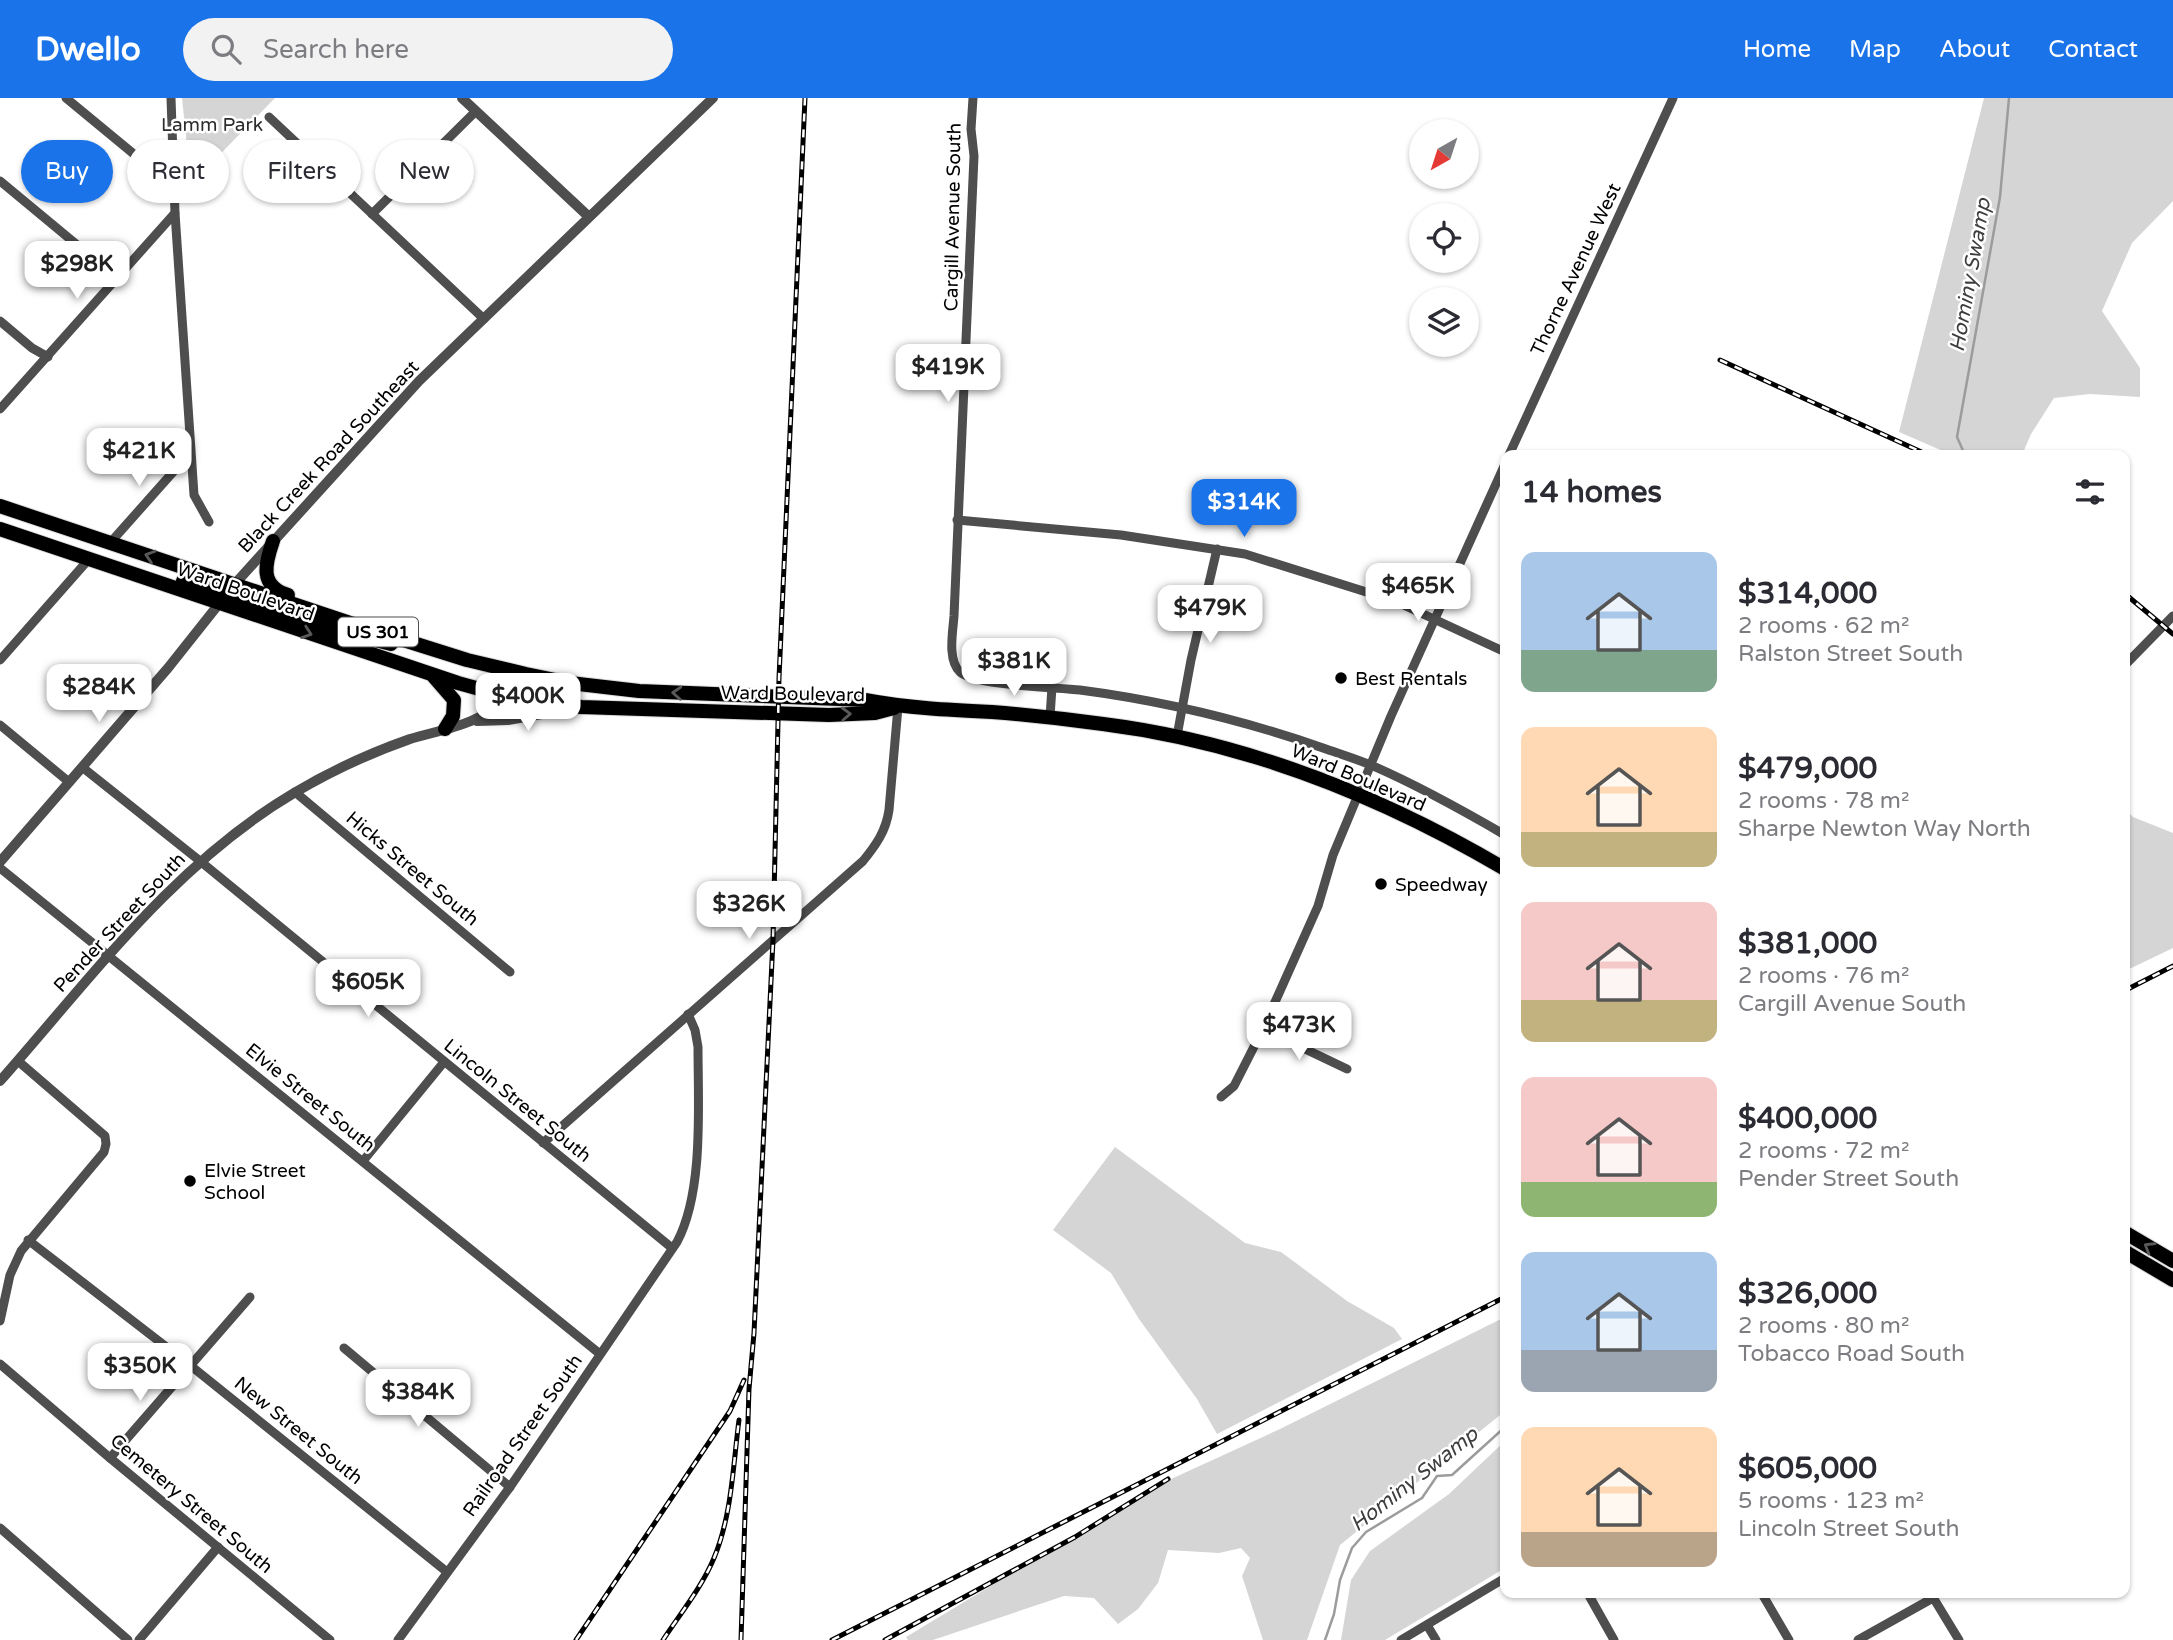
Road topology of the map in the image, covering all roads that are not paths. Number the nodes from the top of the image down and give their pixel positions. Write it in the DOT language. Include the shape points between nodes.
graph roads {
  1 [pos="66,98"];
  2 [pos="171,98"];
  3 [pos="462,98"];
  4 [pos="713,98"];
  5 [pos="973,98"];
  6 [pos="1674,98"];
  7 [pos="476,111"];
  8 [pos="269,117"];
  9 [pos="173,140"];
  10 [pos="127,148"];
  11 [pos="0,181"];
  12 [pos="176,203"];
  13 [pos="176,213"];
  14 [pos="372,214"];
  15 [pos="589,216"];
  16 [pos="117,278"];
  17 [pos="484,319"];
  18 [pos="0,321"];
  19 [pos="48,357"];
  20 [pos="0,409"];
  21 [pos="1511,450"];
  22 [pos="190,453"];
  23 [pos="1500,475"];
  24 [pos="0,506"];
  25 [pos="957,520"];
  26 [pos="209,522"];
  27 [pos="6,531"];
  28 [pos="273,541"];
  29 [pos="110,543"];
  30 [pos="1217,549"];
  31 [pos="89,559"];
  32 [pos="226,594"];
  33 [pos="312,610"];
  34 [pos="2173,617"];
  35 [pos="1436,620"];
  36 [pos="1500,650"];
  37 [pos="441,652"];
  38 [pos="0,660"];
  39 [pos="2130,660"];
  40 [pos="430,674"];
  41 [pos="559,681"];
  42 [pos="1052,687"];
  43 [pos="519,697"];
  44 [pos="1183,706"];
  45 [pos="582,707"];
  46 [pos="898,707"];
  47 [pos="1050,717"];
  48 [pos="471,721"];
  49 [pos="0,725"];
  50 [pos="445,729"];
  51 [pos="1177,736"];
  52 [pos="1371,765"];
  53 [pos="82,767"];
  54 [pos="69,782"];
  55 [pos="295,792"];
  56 [pos="1358,794"];
  57 [pos="1500,832"];
  58 [pos="200,861"];
  59 [pos="0,862"];
  60 [pos="1500,866"];
  61 [pos="0,868"];
  62 [pos="109,956"];
  63 [pos="509,972"];
  64 [pos="688,1014"];
  65 [pos="1263,1029"];
  66 [pos="18,1062"];
  67 [pos="444,1062"];
  68 [pos="1347,1069"];
  69 [pos="0,1082"];
  70 [pos="1221,1097"];
  71 [pos="543,1143"];
  72 [pos="363,1161"];
  73 [pos="2130,1236"];
  74 [pos="29,1240"];
  75 [pos="672,1248"];
  76 [pos="2130,1255"];
  77 [pos="2173,1261"];
  78 [pos="2173,1280"];
  79 [pos="250,1297"];
  80 [pos="0,1321"];
  81 [pos="344,1348"];
  82 [pos="600,1354"];
  83 [pos="0,1364"];
  84 [pos="191,1366"];
  85 [pos="110,1458"];
  86 [pos="510,1487"];
  87 [pos="0,1528"];
  88 [pos="218,1547"];
  89 [pos="447,1572"];
  90 [pos="1500,1581"];
  91 [pos="1590,1598"];
  92 [pos="1764,1598"];
  93 [pos="1927,1598"];
  94 [pos="1934,1598"];
  95 [pos="1427,1625"];
  96 [pos="128,1640"];
  97 [pos="139,1640"];
  98 [pos="330,1640"];
  99 [pos="398,1640"];
  100 [pos="1401,1640"];
  101 [pos="1436,1640"];
  102 [pos="1614,1640"];
  103 [pos="1789,1640"];
  104 [pos="1858,1640"];
  105 [pos="1959,1640"];
  1 -- 10 [label="street"];
  2 -- 9 [label="street"];
  3 -- 7 [label="street"];
  4 -- 15 [label="street, Black Creek Road Southeast"];
  5 -- 25 [label="street, Cargill Avenue South"];
  6 -- 21 [label="street, Thorne Avenue West"];
  7 -- 14 [label="street"];
  7 -- 15 [label="street"];
  8 -- 14 [label="street"];
  11 -- 16 [label="street"];
  12 -- 13 [label="street"];
  13 -- 16 [label="street"];
  13 -- 22 [label="street"];
  14 -- 17 [label="street"];
  15 -- 17 [label="street, Black Creek Road Southeast"];
  16 -- 19 [label="street"];
  17 -- 28 [label="street, Black Creek Road Southeast" via="419,381"];
  18 -- 19 [label="street"];
  19 -- 20 [label="street"];
  22 -- 26 [label="street" via="194,495"];
  22 -- 29 [label="street"];
  23 -- 35 [label="street"];
  24 -- 29 [label="highway, Ward Boulevard / US 301"];
  25 -- 30 [label="street"];
  25 -- 42 [label="street, Cargill Avenue South" via="956,667 978,680"];
  27 -- 31 [label="highway, Ward Boulevard / US 301"];
  27 -- 32 [label="highway" via="57,540"];
  28 -- 32 [label="street, Black Creek Road Southeast"];
  28 -- 33 [label="highway" via="266,566 268,581 280,592 302,599"];
  32 -- 29 [label="highway, Ward Boulevard / US 301, one-way"];
  30 -- 35 [label="street" via="1331,580"];
  30 -- 44 [label="street"];
  31 -- 32 [label="highway, Ward Boulevard / US 301"];
  31 -- 38 [label="street"];
  32 -- 33 [label="highway, Ward Boulevard / US 301"];
  32 -- 37 [label="highway" via="372,640"];
  32 -- 40 [label="highway, Ward Boulevard / US 301, one-way"];
  32 -- 53 [label="street, Black Creek Road Southeast"];
  33 -- 37 [label="highway, Ward Boulevard / US 301"];
  34 -- 39 [label="street"];
  35 -- 36 [label="street"];
  35 -- 52 [label="street"];
  37 -- 41 [label="highway, Ward Boulevard / US 301"];
  40 -- 43 [label="highway, Ward Boulevard / US 301"];
  40 -- 50 [label="highway" via="454,700 453,716"];
  41 -- 43 [label="highway"];
  46 -- 41 [label="highway, Ward Boulevard / US 301, one-way" via="865,700 639,691"];
  42 -- 44 [label="street"];
  42 -- 47 [label="street"];
  43 -- 45 [label="highway, Ward Boulevard / US 301"];
  43 -- 48 [label="street, Pender Street South"];
  44 -- 51 [label="street"];
  44 -- 52 [label="street"];
  45 -- 46 [label="highway, Ward Boulevard / US 301, one-way" via="829,715"];
  45 -- 48 [label="street, Pender Street South" via="508,720"];
  46 -- 47 [label="highway, Ward Boulevard"];
  46 -- 64 [label="street" via="890,810 877,844"];
  47 -- 51 [label="highway, Ward Boulevard"];
  48 -- 50 [label="street, Pender Street South"];
  49 -- 54 [label="street"];
  50 -- 55 [label="street, Pender Street South" via="359,758"];
  51 -- 56 [label="highway, Ward Boulevard" via="1266,760"];
  52 -- 56 [label="street"];
  52 -- 57 [label="street"];
  53 -- 54 [label="street, Black Creek Road Southeast"];
  53 -- 58 [label="street, Lincoln Street South"];
  54 -- 59 [label="street, Black Creek Road Southeast"];
  55 -- 58 [label="street, Pender Street South"];
  55 -- 63 [label="street, Hicks Street South"];
  56 -- 60 [label="highway, Ward Boulevard"];
  56 -- 65 [label="street" via="1318,906"];
  58 -- 62 [label="street, Pender Street South"];
  58 -- 67 [label="street, Lincoln Street South"];
  61 -- 62 [label="street, Elvie Street South"];
  62 -- 66 [label="street, Pender Street South"];
  62 -- 72 [label="street, Elvie Street South"];
  64 -- 71 [label="street"];
  64 -- 75 [label="street, Railroad Street South" via="698,1047 695,1181 686,1225"];
  65 -- 68 [label="street"];
  65 -- 70 [label="street" via="1234,1086"];
  66 -- 69 [label="street, Pender Street South"];
  66 -- 74 [label="street" via="105,1136 106,1144"];
  67 -- 71 [label="street, Lincoln Street South"];
  67 -- 72 [label="street"];
  71 -- 75 [label="street, Lincoln Street South"];
  72 -- 82 [label="street, Elvie Street South"];
  77 -- 73 [label="highway, one-way"];
  74 -- 80 [label="street" via="9,1275"];
  74 -- 84 [label="street, New Street South"];
  75 -- 82 [label="street, Railroad Street South"];
  76 -- 78 [label="highway"];
  79 -- 84 [label="street"];
  81 -- 86 [label="street"];
  82 -- 86 [label="street, Railroad Street South"];
  83 -- 85 [label="street, Cemetery Street South"];
  84 -- 85 [label="street"];
  84 -- 89 [label="street, New Street South"];
  85 -- 88 [label="street, Cemetery Street South"];
  86 -- 89 [label="street, Railroad Street South"];
  87 -- 96 [label="street"];
  88 -- 97 [label="street"];
  88 -- 98 [label="street, Cemetery Street South"];
  89 -- 99 [label="street, Railroad Street South"];
  90 -- 95 [label="street"];
  91 -- 102 [label="street"];
  92 -- 103 [label="street"];
  93 -- 104 [label="street"];
  94 -- 105 [label="street"];
  95 -- 100 [label="street"];
  95 -- 101 [label="street"];
}
